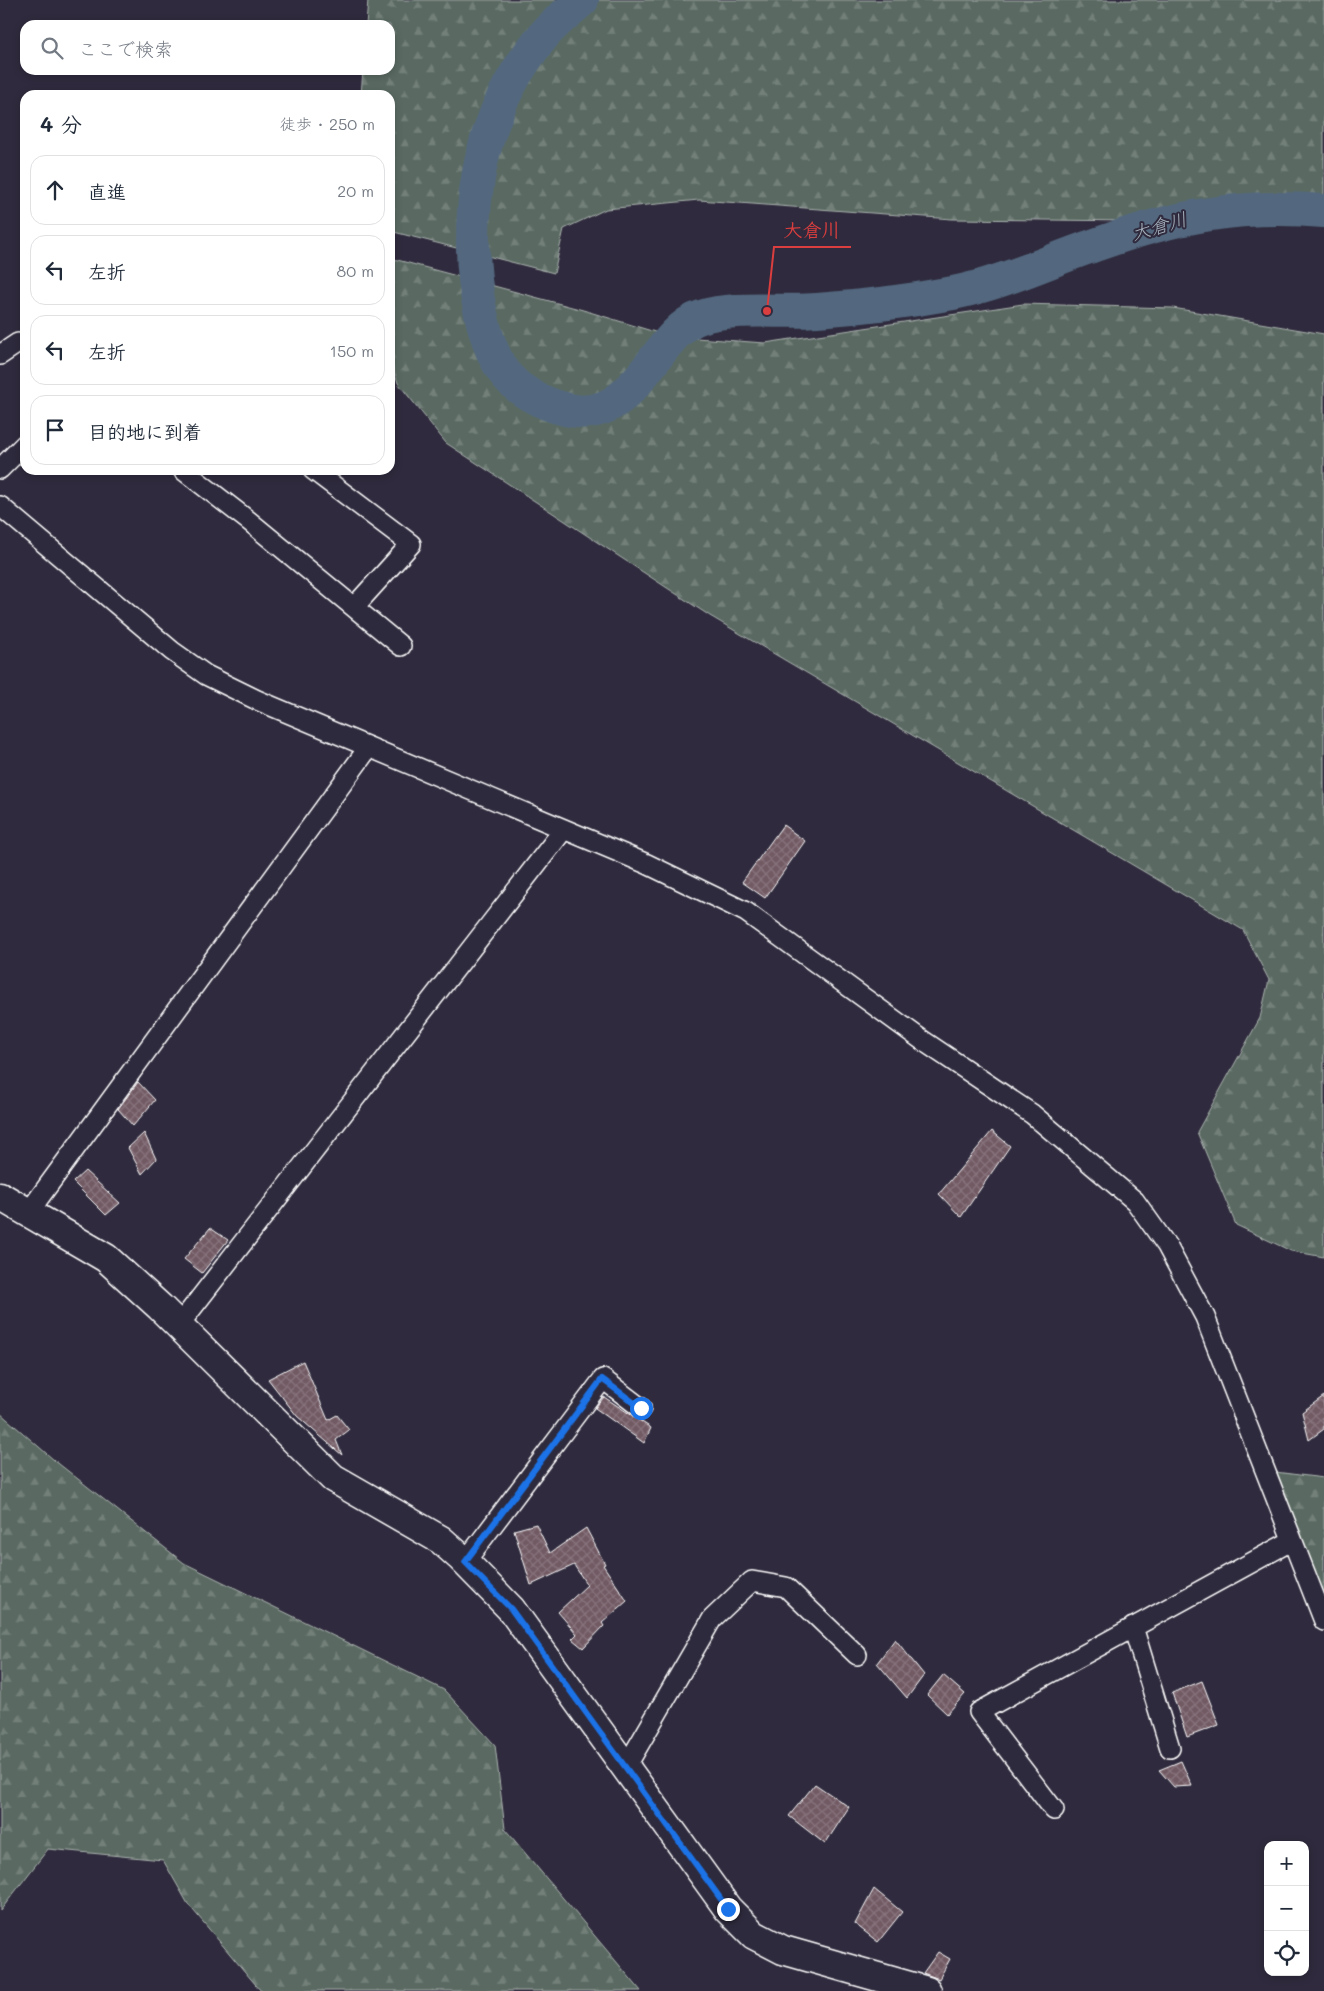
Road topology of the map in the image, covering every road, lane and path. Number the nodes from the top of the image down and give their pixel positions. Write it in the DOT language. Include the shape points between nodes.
graph roads {
  1 [pos="18,343"];
  2 [pos="0,355"];
  3 [pos="20,449"];
  4 [pos="0,469"];
  5 [pos="189,475"];
  6 [pos="320,475"];
  7 [pos="0,506"];
  8 [pos="354,608"];
  9 [pos="401,646"];
  10 [pos="369,747"];
  11 [pos="564,829"];
  12 [pos="0,1196"];
  13 [pos="28,1213"];
  14 [pos="179,1325"];
  15 [pos="641,1408"];
  16 [pos="1291,1541"];
  17 [pos="465,1562"];
  18 [pos="1324,1622"];
  19 [pos="1133,1627"];
  20 [pos="857,1655"];
  21 [pos="1170,1748"];
  22 [pos="626,1768"];
  23 [pos="1054,1810"];
  24 [pos="927,1991"];
  1 -- 2 [label="street"];
  3 -- 4 [label="street"];
  5 -- 8 [label="street"];
  6 -- 8 [label="street" via="410,544"];
  7 -- 10 [label="street" via="206,676"];
  8 -- 9 [label="street"];
  10 -- 11 [label="street"];
  10 -- 13 [label="street"];
  11 -- 14 [label="street"];
  11 -- 16 [label="street" via="647,864 746,912 922,1040 1032,1114 1135,1201 1167,1246 1206,1317"];
  12 -- 13 [label="street"];
  13 -- 14 [label="street" via="106,1258"];
  14 -- 17 [label="street" via="333,1478 441,1540"];
  15 -- 17 [label="street" via="602,1379"];
  16 -- 18 [label="street"];
  16 -- 19 [label="street"];
  17 -- 22 [label="street" via="511,1609"];
  19 -- 21 [label="street"];
  19 -- 23 [label="street" via="980,1712"];
  20 -- 22 [label="street" via="786,1587 752,1581 712,1619"];
  22 -- 24 [label="street" via="728,1909 754,1935 783,1950"];
}
